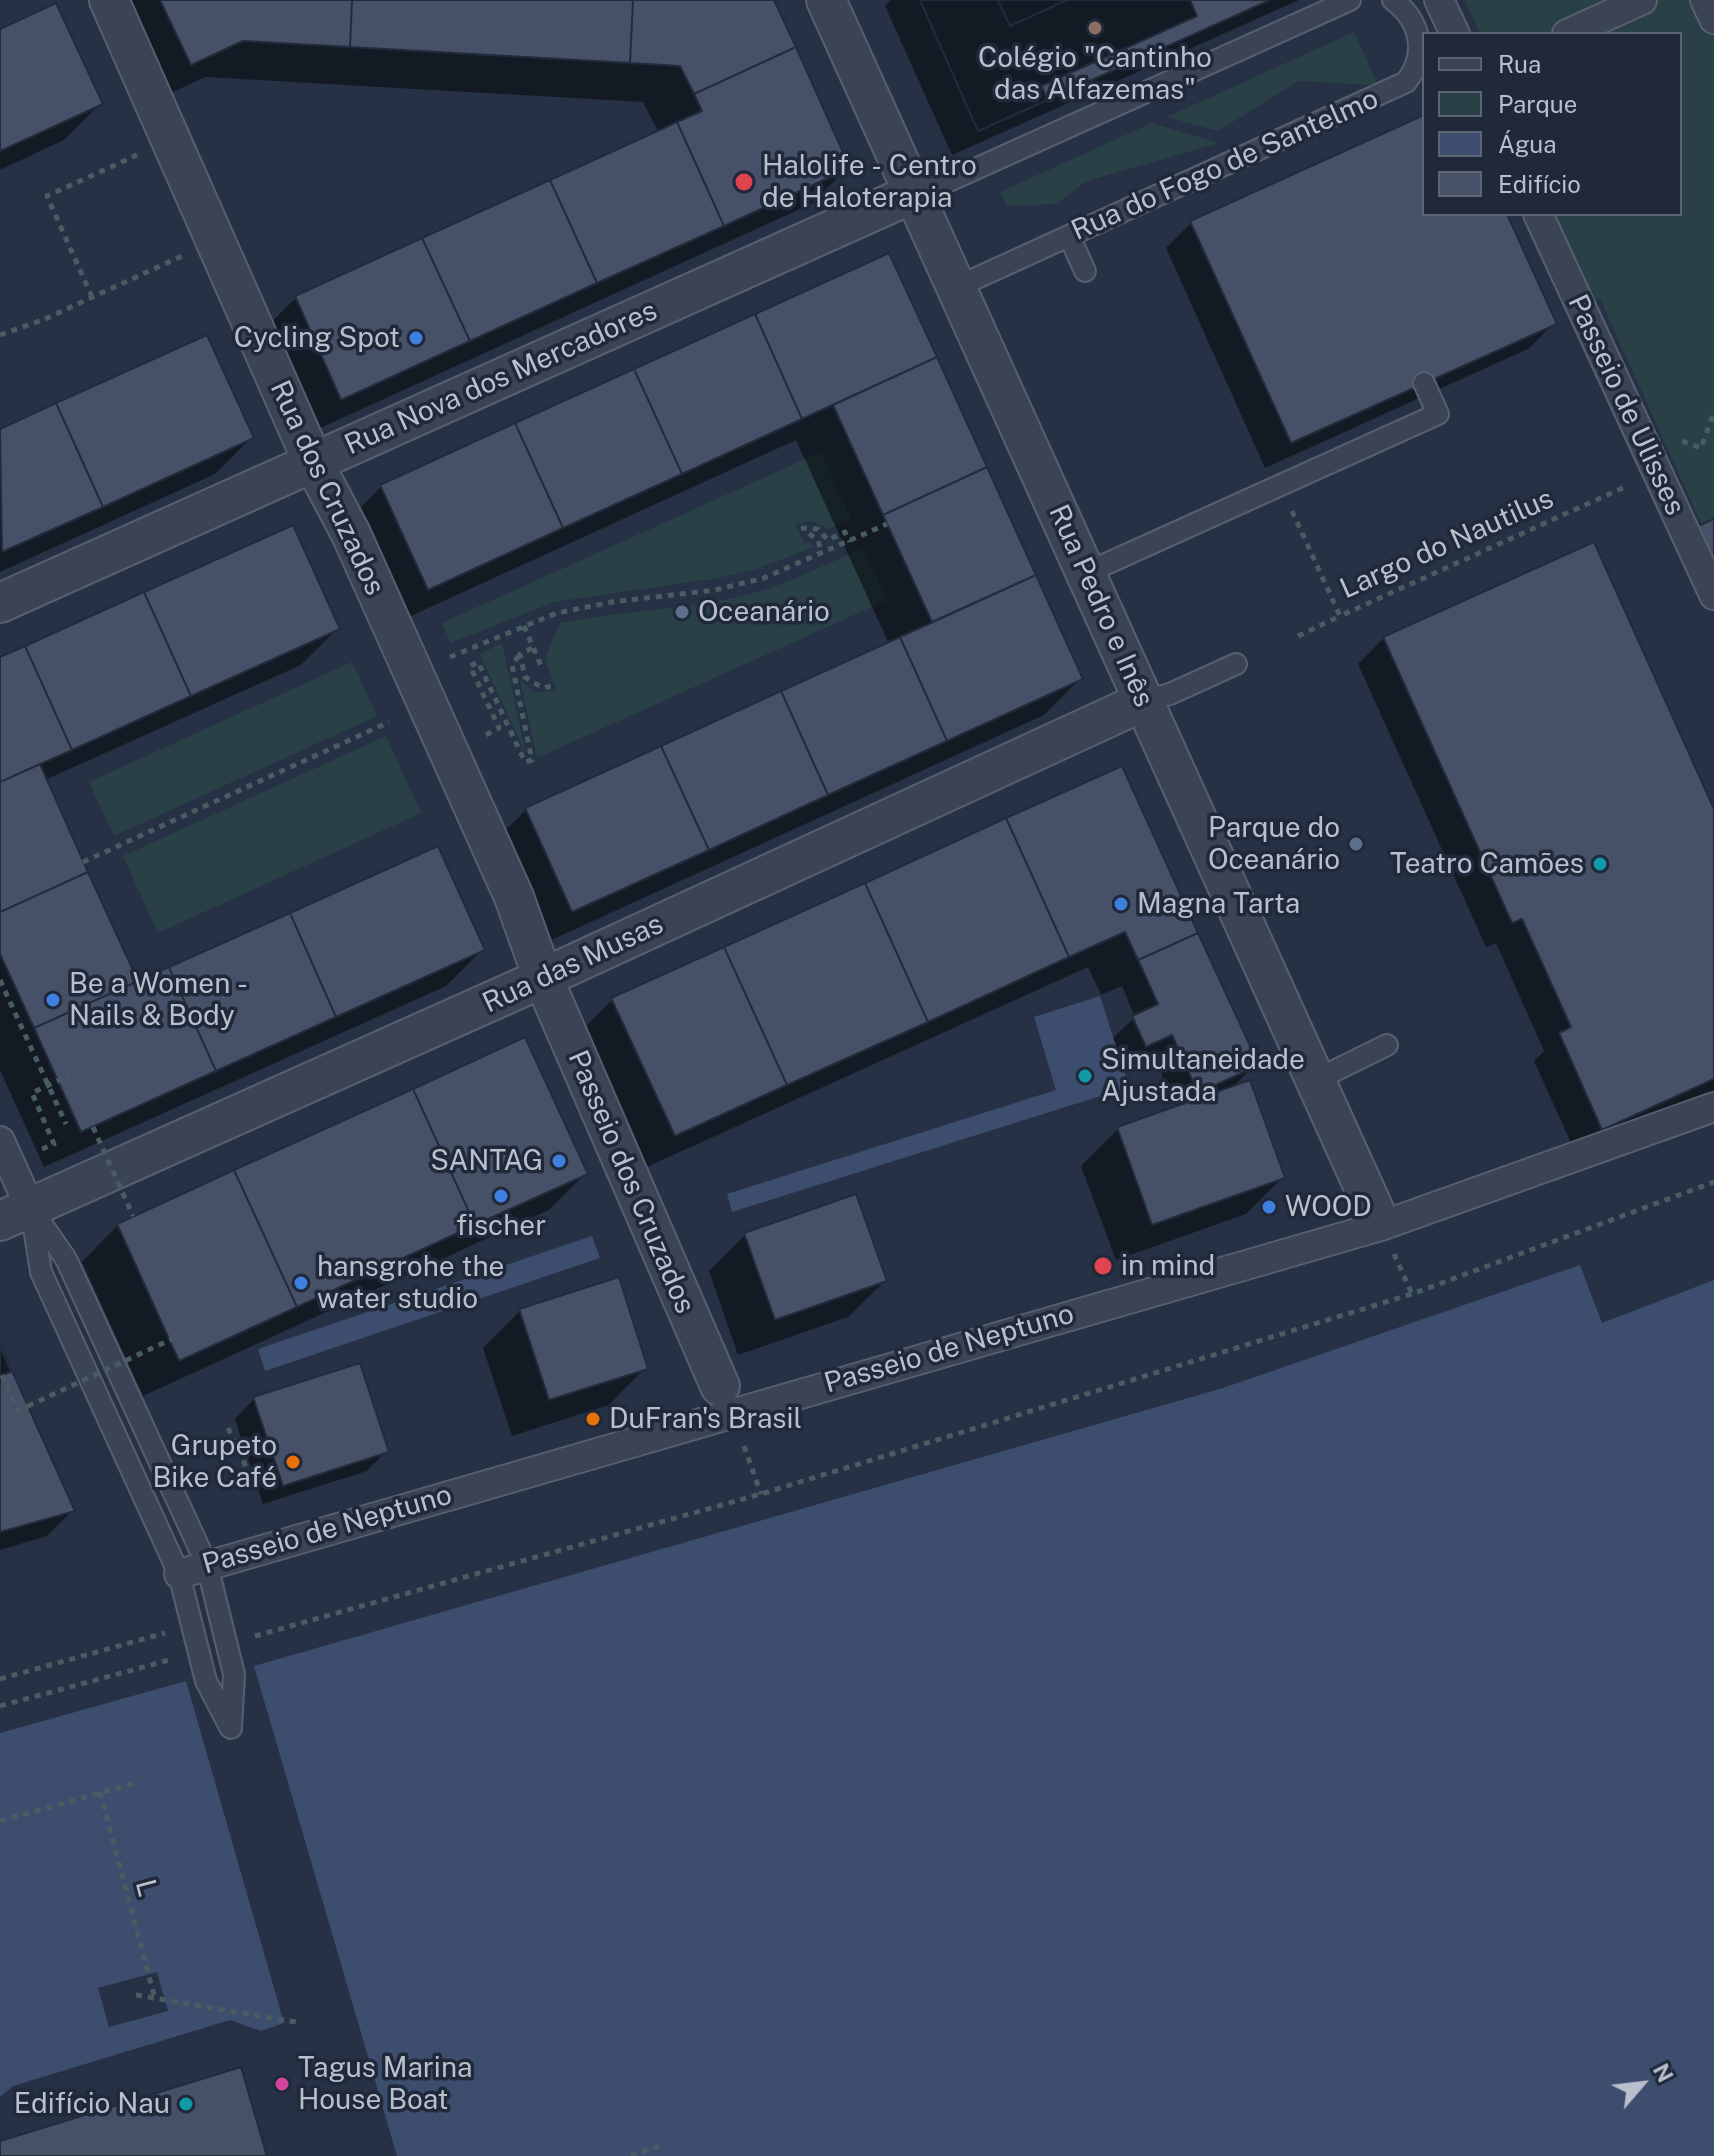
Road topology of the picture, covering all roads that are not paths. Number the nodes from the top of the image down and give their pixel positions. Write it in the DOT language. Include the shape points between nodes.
graph roads {
  1 [pos="109,0"];
  2 [pos="826,0"];
  3 [pos="1350,0"];
  4 [pos="1393,0"];
  5 [pos="1439,0"];
  6 [pos="1642,0"];
  7 [pos="1705,0"];
  8 [pos="1714,19"];
  9 [pos="1454,32"];
  10 [pos="1571,32"];
  11 [pos="927,189"];
  12 [pos="1539,216"];
  13 [pos="1069,236"];
  14 [pos="1085,271"];
  15 [pos="957,287"];
  16 [pos="1424,383"];
  17 [pos="313,462"];
  18 [pos="1086,573"];
  19 [pos="1714,595"];
  20 [pos="0,603"];
  21 [pos="1236,664"];
  22 [pos="1144,701"];
  23 [pos="543,978"];
  24 [pos="1387,1045"];
  25 [pos="1316,1080"];
  26 [pos="1714,1107"];
  27 [pos="0,1141"];
  28 [pos="1375,1212"];
  29 [pos="15,1214"];
  30 [pos="720,1386"];
  31 [pos="207,1565"];
  32 [pos="179,1574"];
  1 -- 17 [label="street, Rua dos Cruzados"];
  2 -- 11 [label="street, Rua Pedro e Inês"];
  3 -- 11 [label="lane"];
  4 -- 13 [label="lane, Rua do Fogo de Santelmo" via="1412,20 1420,44 1420,58 1406,82"];
  5 -- 9 [label="street"];
  6 -- 10 [label="street"];
  7 -- 8 [label="street"];
  11 -- 15 [label="street, Rua Pedro e Inês"];
  11 -- 17 [label="street, Rua Nova dos Mercadores"];
  12 -- 19 [label="street, Passeio de Ulisses"];
  13 -- 14 [label="lane"];
  13 -- 15 [label="lane, Rua do Fogo de Santelmo"];
  15 -- 18 [label="street, Rua Pedro e Inês"];
  16 -- 18 [label="lane" via="1438,414"];
  17 -- 20 [label="street, Rua Nova dos Mercadores"];
  17 -- 23 [label="street, Rua dos Cruzados" via="476,810"];
  18 -- 22 [label="street, Rua Pedro e Inês"];
  21 -- 22 [label="lane"];
  22 -- 23 [label="street, Rua das Musas"];
  22 -- 25 [label="street, Rua Pedro e Inês"];
  23 -- 29 [label="street, Rua das Musas"];
  23 -- 30 [label="street, Passeio dos Cruzados"];
  24 -- 25 [label="lane"];
  25 -- 28 [label="street, Rua Pedro e Inês"];
  26 -- 31 [label="street, Passeio de Neptuno" via="1381,1226"];
  27 -- 29 [label="street"];
  29 -- 31 [label="lane" via="66,1259"];
  29 -- 32 [label="lane"];
  31 -- 32 [label="street, Passeio de Neptuno"];
  31 -- 32 [label="lane" via="234,1674 231,1728 206,1681"];
}
